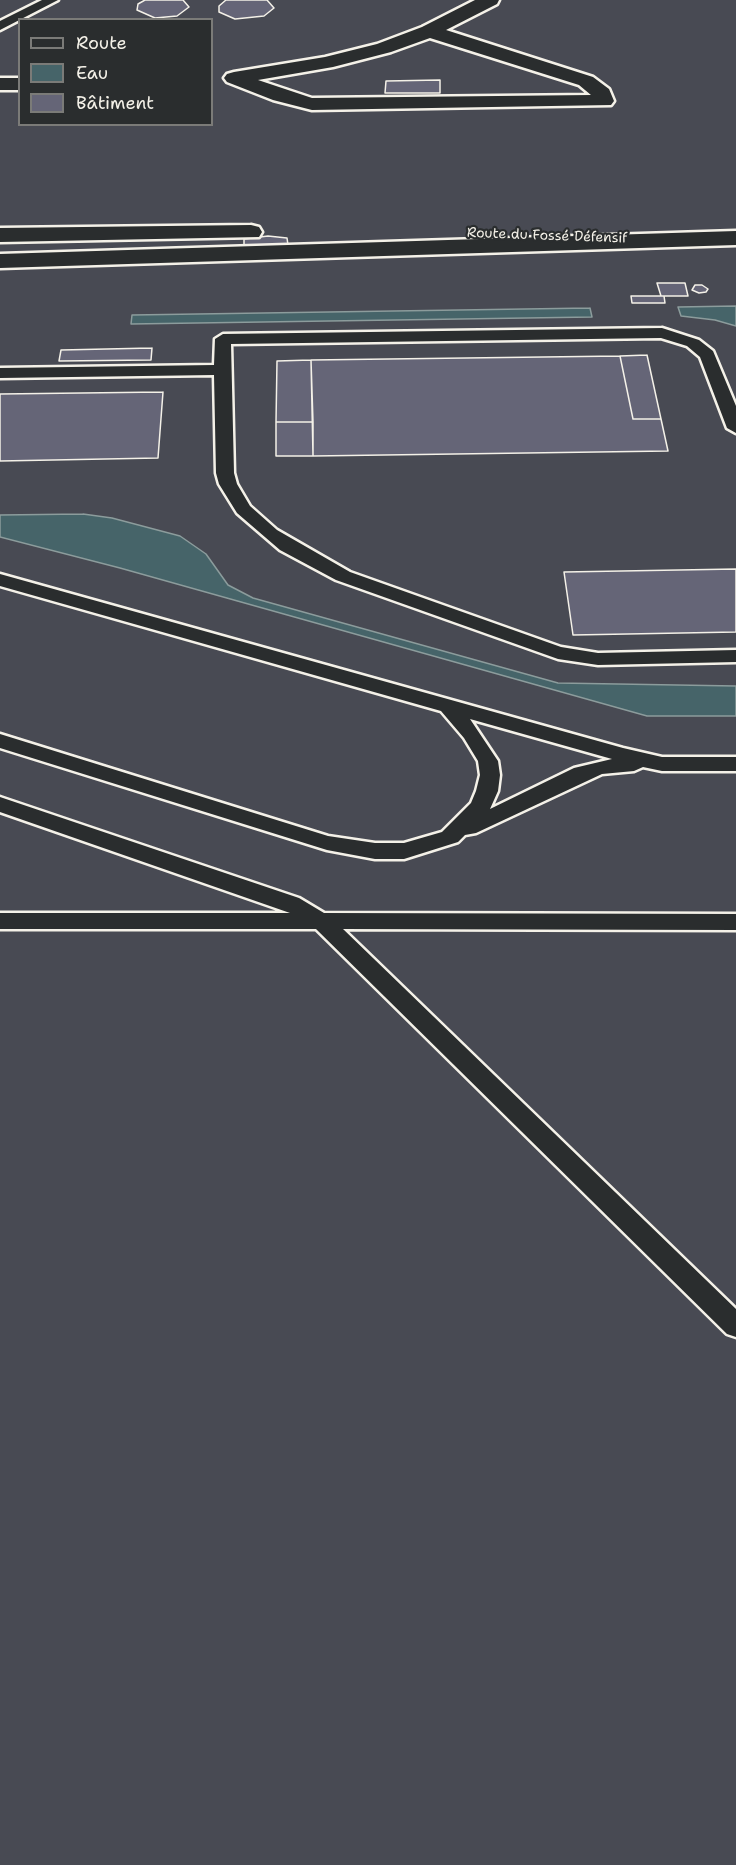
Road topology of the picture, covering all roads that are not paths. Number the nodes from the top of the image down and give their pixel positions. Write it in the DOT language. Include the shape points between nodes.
graph roads {
  1 [pos="52,0"];
  2 [pos="490,0"];
  3 [pos="0,26"];
  4 [pos="429,31"];
  5 [pos="234,78"];
  6 [pos="213,80"];
  7 [pos="0,84"];
  8 [pos="18,84"];
  9 [pos="0,235"];
  10 [pos="736,238"];
  11 [pos="637,239"];
  12 [pos="0,261"];
  13 [pos="222,370"];
  14 [pos="0,373"];
  15 [pos="736,428"];
  16 [pos="0,580"];
  17 [pos="736,656"];
  18 [pos="447,706"];
  19 [pos="0,741"];
  20 [pos="662,764"];
  21 [pos="736,764"];
  22 [pos="0,804"];
  23 [pos="450,837"];
  24 [pos="0,921"];
  25 [pos="736,922"];
  26 [pos="323,923"];
  27 [pos="736,1326"];
  1 -- 3 [label="lane"];
  2 -- 4 [label="street"];
  4 -- 5 [label="street" via="326,63"];
  4 -- 5 [label="street" via="586,81 599,89 604,101 312,104"];
  5 -- 6 [label="street"];
  7 -- 8 [label="street"];
  9 -- 11 [label="street, Route du Fossé Défensif" via="339,231"];
  10 -- 11 [label="street"];
  11 -- 12 [label="street, Route du Fossé Défensif"];
  13 -- 14 [label="lane"];
  13 -- 15 [label="lane" via="223,339 662,333 693,343 707,356"];
  13 -- 17 [label="lane" via="225,472 234,497 270,534 324,567 558,653 598,659"];
  16 -- 18 [label="lane"];
  18 -- 20 [label="lane"];
  18 -- 23 [label="lane" via="481,747 490,775 480,807"];
  19 -- 23 [label="lane" via="335,845 375,852 404,851"];
  20 -- 21 [label="lane"];
  20 -- 23 [label="lane" via="621,765 581,773"];
  22 -- 26 [label="lane" via="291,904"];
  24 -- 26 [label="lane"];
  25 -- 26 [label="lane"];
  26 -- 27 [label="lane"];
}
